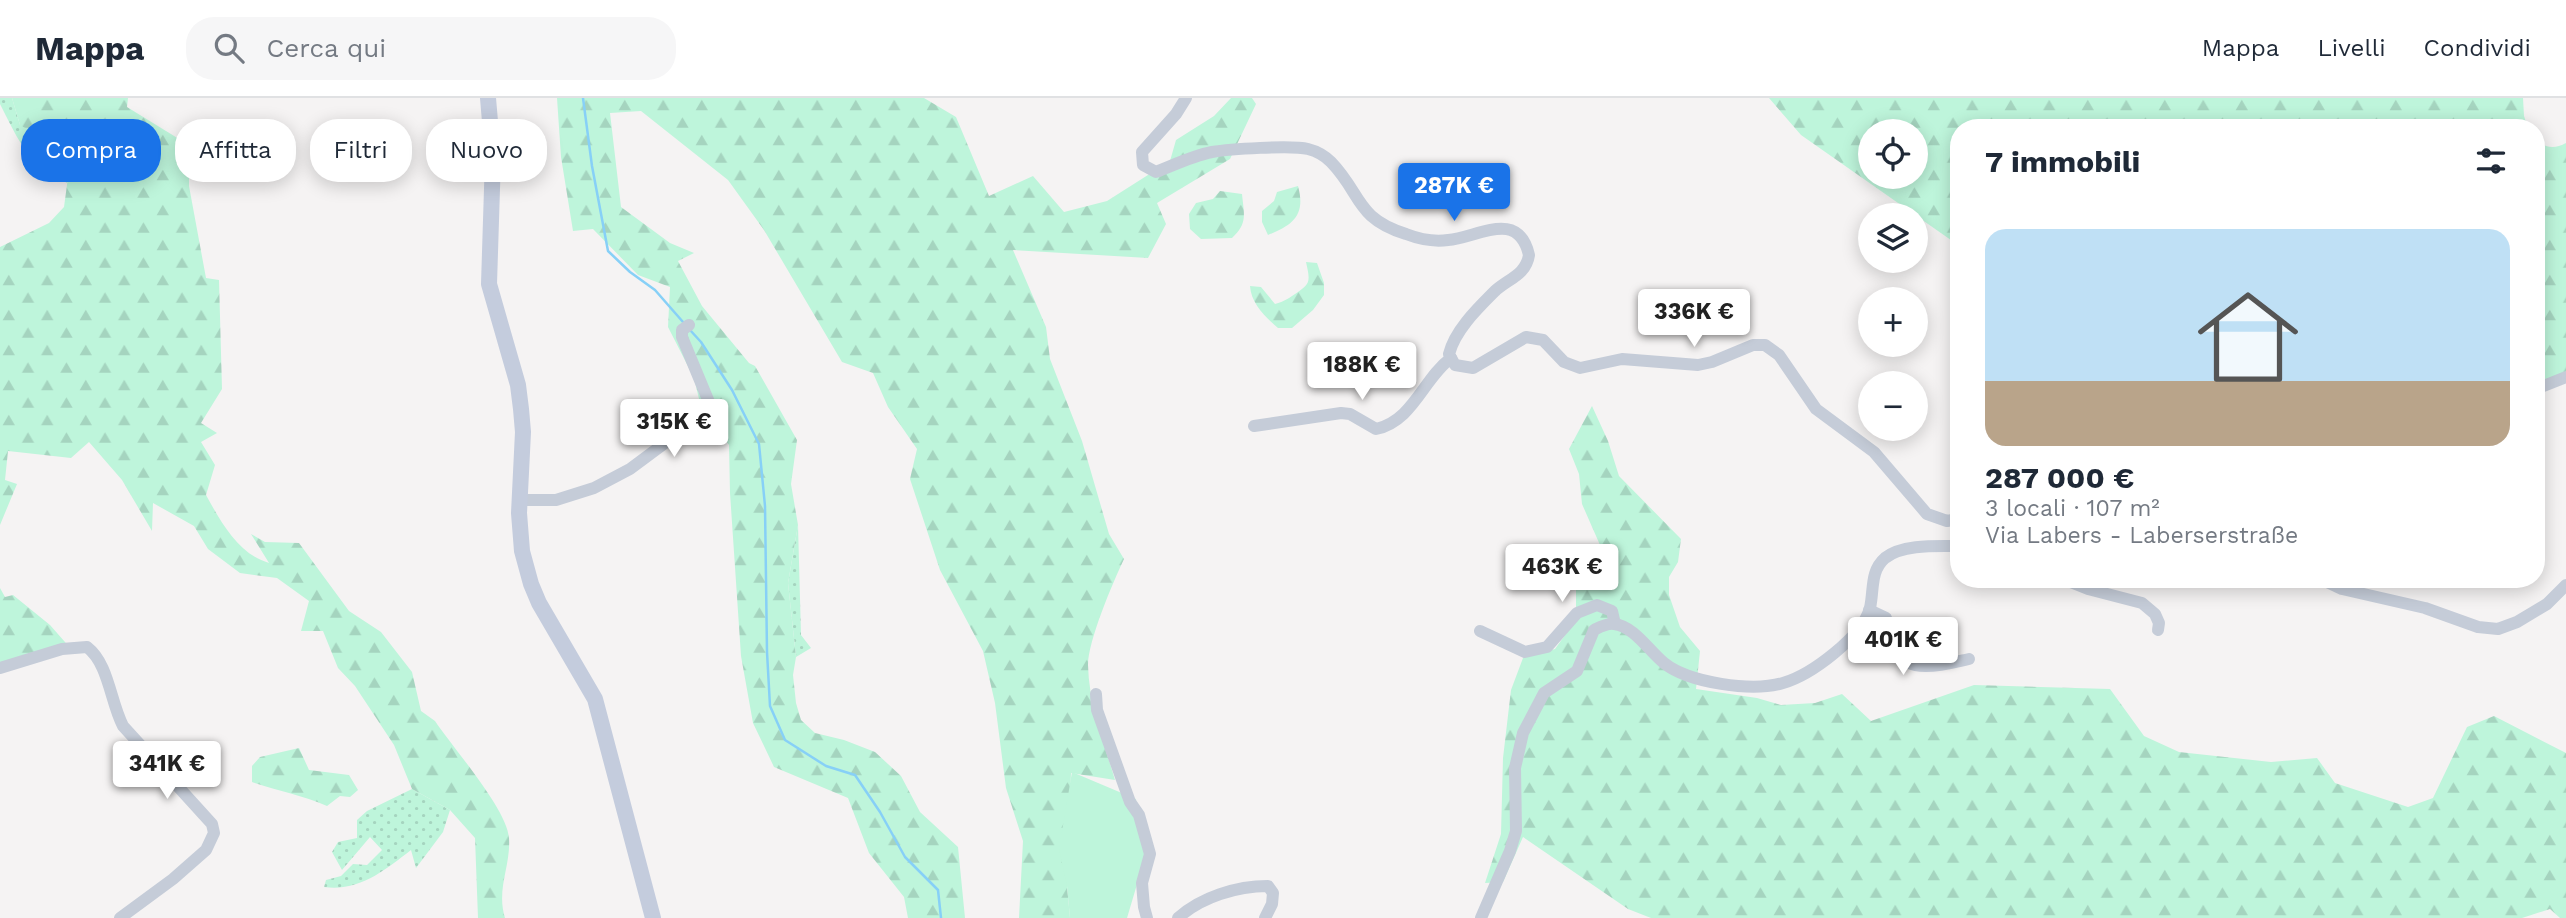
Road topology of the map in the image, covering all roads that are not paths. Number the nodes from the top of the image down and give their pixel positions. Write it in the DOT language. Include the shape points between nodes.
graph roads {
  1 [pos="488,98"];
  2 [pos="1186,98"];
  3 [pos="686,326"];
  4 [pos="1451,358"];
  5 [pos="2566,377"];
  6 [pos="2545,385"];
  7 [pos="1254,426"];
  8 [pos="519,500"];
  9 [pos="1950,520"];
  10 [pos="1950,547"];
  11 [pos="2566,585"];
  12 [pos="2086,588"];
  13 [pos="2340,588"];
  14 [pos="1869,610"];
  15 [pos="1615,624"];
  16 [pos="2158,630"];
  17 [pos="1480,631"];
  18 [pos="1969,659"];
  19 [pos="0,668"];
  20 [pos="1096,694"];
  21 [pos="120,918"];
  22 [pos="653,918"];
  23 [pos="1147,918"];
  24 [pos="1178,918"];
  25 [pos="1265,918"];
  26 [pos="1481,918"];
  1 -- 8 [label="main road" via="493,157 489,284 520,397"];
  2 -- 4 [label="street" via="1142,152 1143,165 1156,172 1214,152 1308,149 1329,160 1368,213 1393,230 1446,241 1492,229 1515,232 1524,243 1528,262 1452,340"];
  3 -- 8 [label="street" via="682,337 716,419 712,428 669,440 594,488 556,500"];
  4 -- 7 [label="street" via="1438,367 1410,407 1383,428 1376,429 1350,414"];
  4 -- 9 [label="street" via="1455,365 1473,368 1526,337 1543,340 1564,362 1580,368 1622,359 1698,366 1753,345 1765,345 1779,355 1816,409 1874,452 1927,514"];
  5 -- 6 [label="street"];
  8 -- 22 [label="main road" via="522,551 531,584 595,699"];
  10 -- 14 [label="street" via="1894,552 1884,559 1874,574"];
  11 -- 13 [label="street" via="2547,604 2498,629"];
  12 -- 16 [label="street" via="2142,603 2155,614"];
  14 -- 15 [label="street" via="1848,639 1815,667 1784,683 1759,687 1680,672"];
  14 -- 18 [label="street" via="1886,618 1891,643 1904,660 1927,668"];
  15 -- 17 [label="street" via="1612,611 1597,605 1577,613 1547,647 1525,652"];
  15 -- 26 [label="street" via="1594,630 1577,671 1544,693 1529,718 1515,768 1516,831"];
  19 -- 21 [label="street" via="62,649 87,647 103,664 124,726 212,824 214,833 206,850"];
  20 -- 23 [label="street" via="1097,710 1150,854 1142,883"];
  24 -- 25 [label="street" via="1198,902 1268,886 1272,904"];
}
